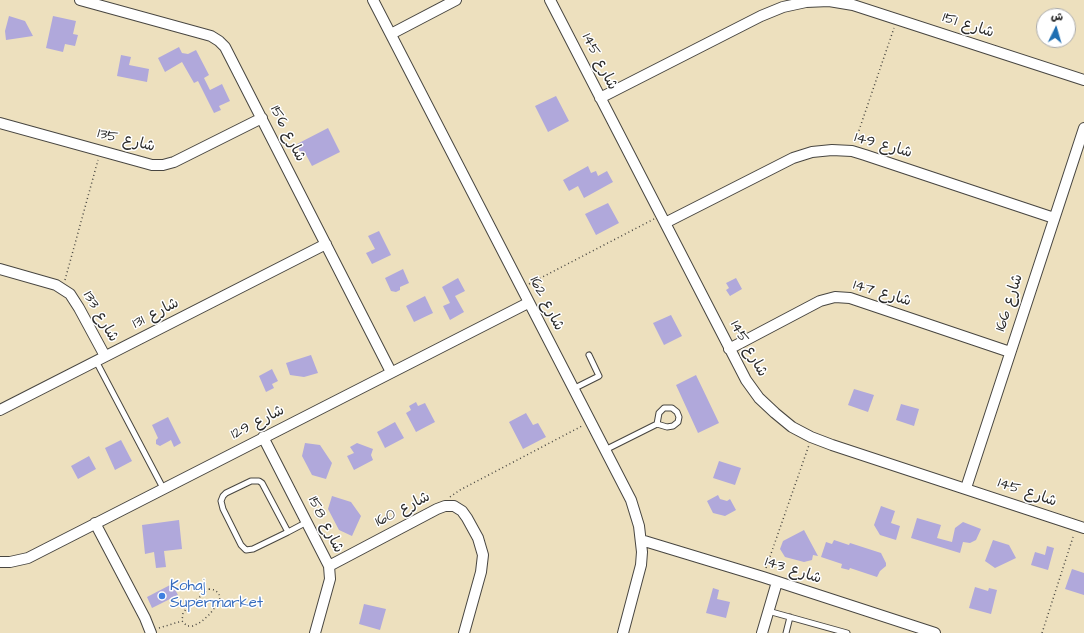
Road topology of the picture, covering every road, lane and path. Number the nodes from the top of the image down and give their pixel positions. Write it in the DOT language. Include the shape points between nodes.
graph roads {
  1 [pos="80,0"];
  2 [pos="373,0"];
  3 [pos="456,0"];
  4 [pos="550,0"];
  5 [pos="898,19"];
  6 [pos="391,34"];
  7 [pos="1084,80"];
  8 [pos="600,98"];
  9 [pos="262,118"];
  10 [pos="0,123"];
  11 [pos="1084,128"];
  12 [pos="101,151"];
  13 [pos="852,151"];
  14 [pos="1054,218"];
  15 [pos="663,219"];
  16 [pos="326,244"];
  17 [pos="0,269"];
  18 [pos="521,288"];
  19 [pos="63,289"];
  20 [pos="528,303"];
  21 [pos="729,349"];
  22 [pos="1010,352"];
  23 [pos="589,355"];
  24 [pos="101,359"];
  25 [pos="391,372"];
  26 [pos="573,388"];
  27 [pos="0,410"];
  28 [pos="590,422"];
  29 [pos="657,424"];
  30 [pos="263,437"];
  31 [pos="812,437"];
  32 [pos="605,450"];
  33 [pos="163,488"];
  34 [pos="966,488"];
  35 [pos="445,506"];
  36 [pos="307,522"];
  37 [pos="95,524"];
  38 [pos="1080,527"];
  39 [pos="288,532"];
  40 [pos="642,540"];
  41 [pos="0,562"];
  42 [pos="329,566"];
  43 [pos="763,577"];
  44 [pos="777,582"];
  45 [pos="768,611"];
  46 [pos="790,617"];
  47 [pos="182,621"];
  48 [pos="151,632"];
  49 [pos="315,633"];
  50 [pos="464,633"];
  51 [pos="623,633"];
  52 [pos="762,633"];
  53 [pos="786,633"];
  54 [pos="846,633"];
  55 [pos="936,633"];
  56 [pos="1042,633"];
  1 -- 9 [label="street, شارع 156" via="211,36 219,41 225,47"];
  2 -- 6 [label="street, شارع 162"];
  3 -- 6 [label="street"];
  4 -- 8 [label="street, شارع 145"];
  5 -- 7 [label="street, شارع 151"];
  5 -- 8 [label="street, شارع 151" via="829,1 783,7"];
  5 -- 13 [label="path"];
  6 -- 18 [label="street, شارع 162"];
  8 -- 15 [label="street, شارع 145"];
  9 -- 12 [label="street, شارع 135" via="174,162 163,165 152,165"];
  9 -- 16 [label="street, شارع 156"];
  10 -- 12 [label="street, شارع 135"];
  11 -- 14 [label="street, شارع 166"];
  12 -- 19 [label="path"];
  13 -- 14 [label="street, شارع 149"];
  13 -- 15 [label="street, شارع 149" via="812,152 793,158"];
  14 -- 22 [label="street, شارع 166"];
  15 -- 18 [label="path"];
  15 -- 21 [label="street, شارع 145"];
  16 -- 24 [label="street, شارع 131"];
  16 -- 25 [label="street, شارع 156"];
  17 -- 19 [label="street, شارع 133"];
  18 -- 20 [label="street, شارع 162"];
  19 -- 24 [label="street, شارع 133" via="75,300"];
  20 -- 25 [label="street, شارع 129"];
  20 -- 26 [label="street, شارع 162"];
  21 -- 22 [label="street, شارع 147" via="820,301 850,298"];
  21 -- 31 [label="street, شارع 145" via="759,398 792,427"];
  22 -- 34 [label="street, شارع 166"];
  23 -- 26 [label="lane" via="599,376"];
  24 -- 27 [label="street, شارع 131"];
  24 -- 33 [label="lane"];
  25 -- 30 [label="street, شارع 129"];
  26 -- 28 [label="street, شارع 162"];
  28 -- 32 [label="street, شارع 162"];
  28 -- 35 [label="path" via="460,490"];
  29 -- 29 [label="lane" via="659,413 664,408 672,408 677,412 678,422 674,426"];
  29 -- 32 [label="lane"];
  30 -- 33 [label="street, شارع 129"];
  30 -- 36 [label="street, شارع 158"];
  31 -- 34 [label="street, شارع 145"];
  31 -- 43 [label="path"];
  32 -- 40 [label="street, شارع 162" via="631,500"];
  33 -- 37 [label="street, شارع 129"];
  34 -- 38 [label="street, شارع 145"];
  35 -- 42 [label="street, شارع 160"];
  35 -- 50 [label="street, شارع 160" via="454,506 462,511 478,538 483,555 481,572"];
  36 -- 39 [label="lane"];
  36 -- 42 [label="street, شارع 158"];
  37 -- 41 [label="street, شارع 129" via="28,558"];
  37 -- 48 [label="street" via="146,618"];
  38 -- 56 [label="path"];
  39 -- 39 [label="lane" via="254,549 246,550 223,509 223,496 251,481 259,481"];
  40 -- 43 [label="street, شارع 143"];
  40 -- 51 [label="street, شارع 162" via="641,564"];
  42 -- 49 [label="street, شارع 158" via="330,579"];
  43 -- 44 [label="street, شارع 143"];
  44 -- 45 [label="street"];
  44 -- 55 [label="street, شارع 143"];
  45 -- 46 [label="lane"];
  45 -- 52 [label="street"];
  46 -- 53 [label="lane"];
  46 -- 54 [label="lane"];
  47 -- 47 [label="path" via="187,626 193,626 206,618 220,600 220,594 212,589 206,590 185,610"];
  47 -- 48 [label="path"];
}
